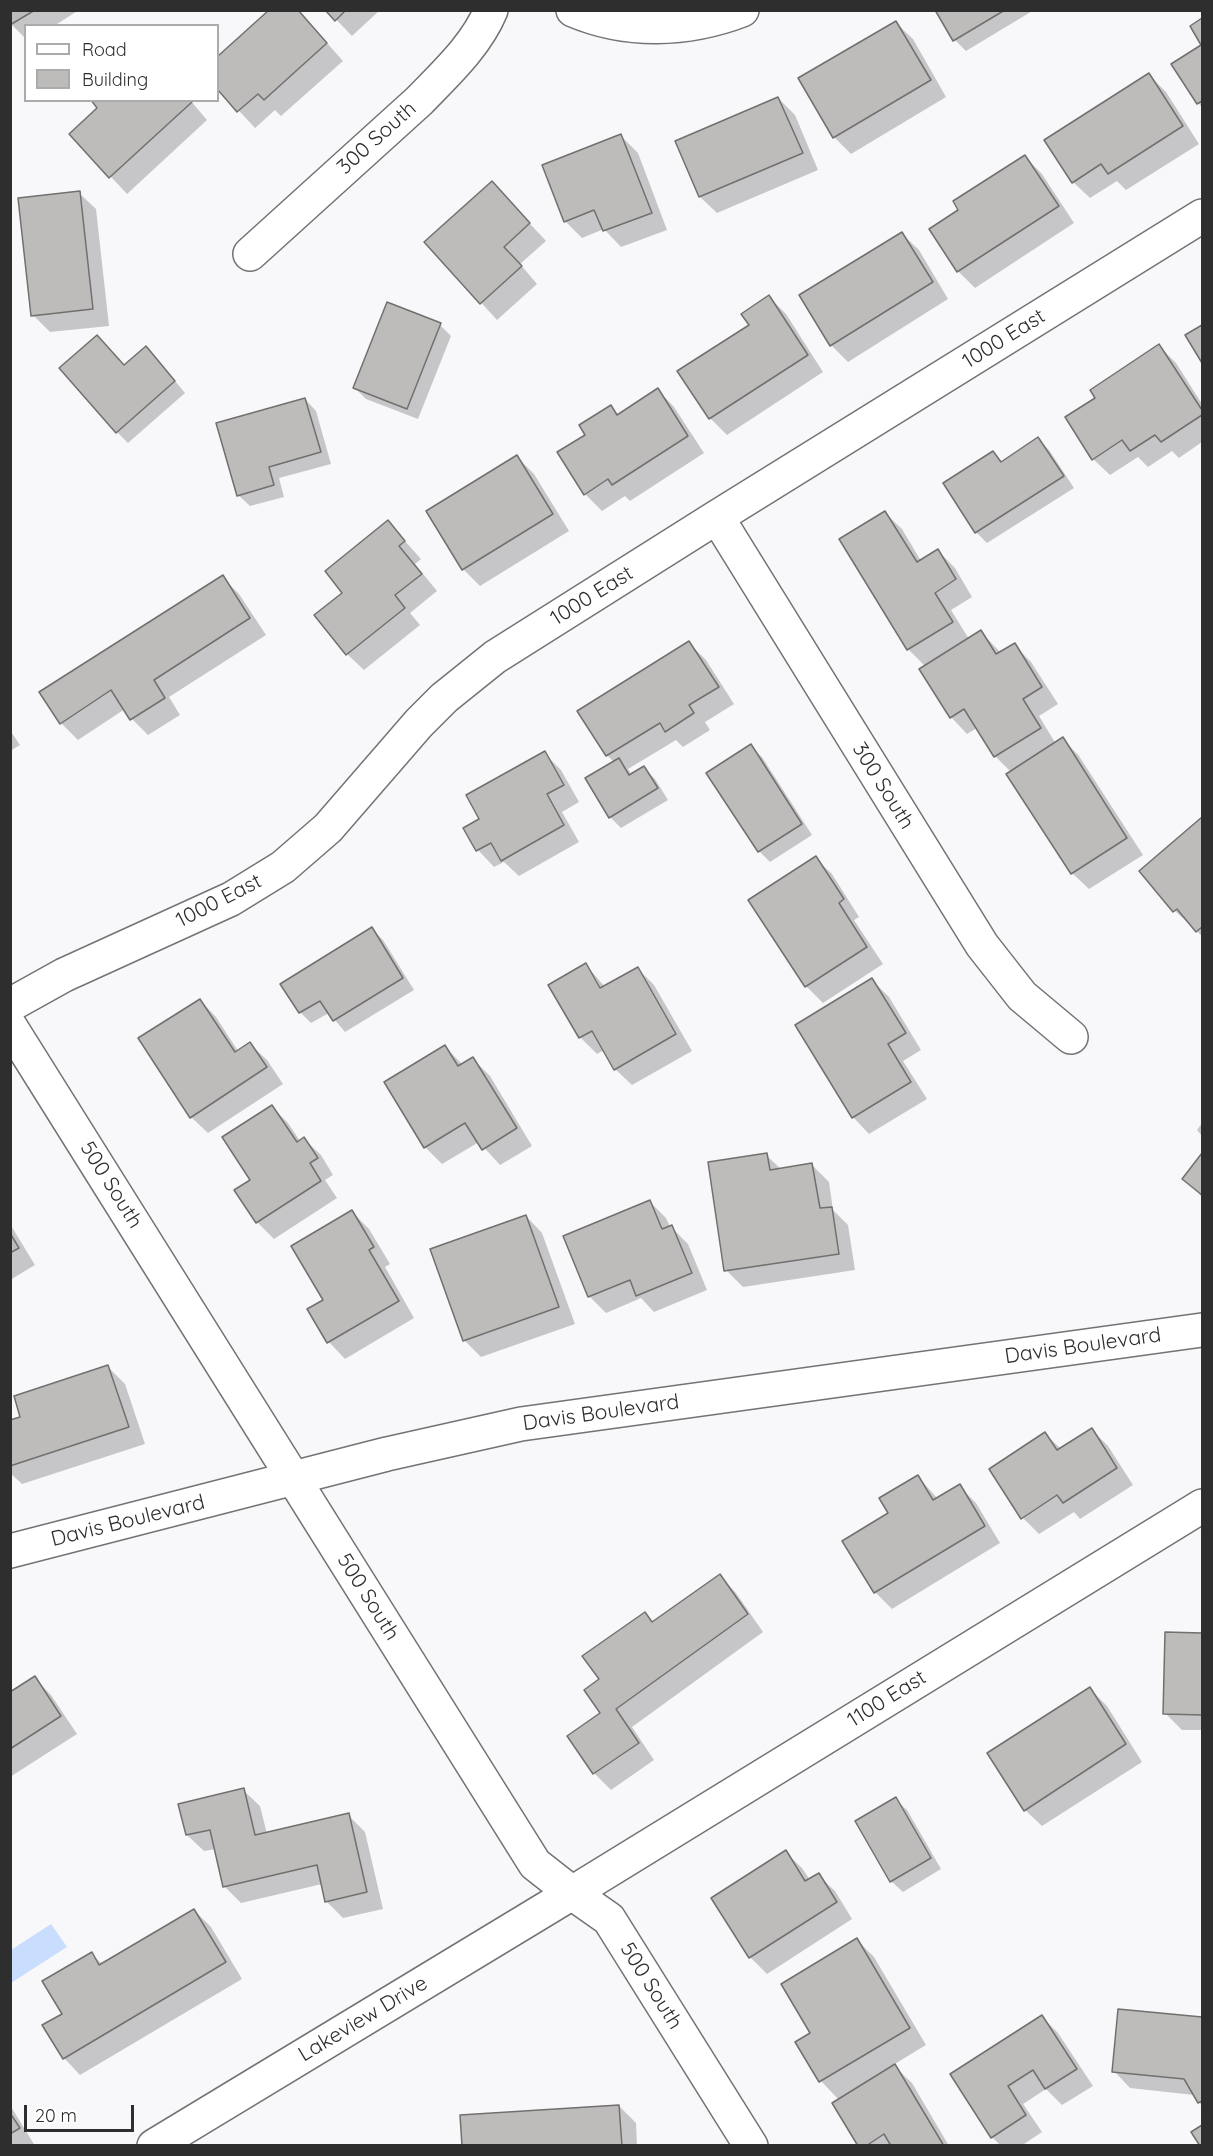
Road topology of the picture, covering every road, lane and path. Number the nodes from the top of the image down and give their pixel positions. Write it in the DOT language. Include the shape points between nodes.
graph roads {
  1 [pos="491,10"];
  2 [pos="573,10"];
  3 [pos="742,10"];
  4 [pos="1203,216"];
  5 [pos="250,254"];
  6 [pos="717,517"];
  7 [pos="10,1005"];
  8 [pos="10,1026"];
  9 [pos="1071,1037"];
  10 [pos="1203,1330"];
  11 [pos="295,1478"];
  12 [pos="1203,1506"];
  13 [pos="10,1551"];
  14 [pos="572,1893"];
  15 [pos="154,2145"];
  16 [pos="751,2145"];
  1 -- 5 [label="street, 300 South" via="468,48 419,101"];
  2 -- 3 [label="street" via="629,24 670,28"];
  4 -- 6 [label="street, 1000 East"];
  6 -- 7 [label="street, 1000 East" via="469,676 419,723 328,828 283,867 231,899 64,975"];
  6 -- 9 [label="street, 300 South" via="982,945 1022,996"];
  8 -- 11 [label="street, 500 South"];
  10 -- 11 [label="street, Davis Boulevard" via="521,1424"];
  11 -- 13 [label="street, Davis Boulevard"];
  11 -- 14 [label="street, 500 South" via="535,1864"];
  12 -- 14 [label="street, 1100 East"];
  14 -- 15 [label="street, Lakeview Drive"];
  14 -- 16 [label="street, 500 South" via="609,1919"];
}
